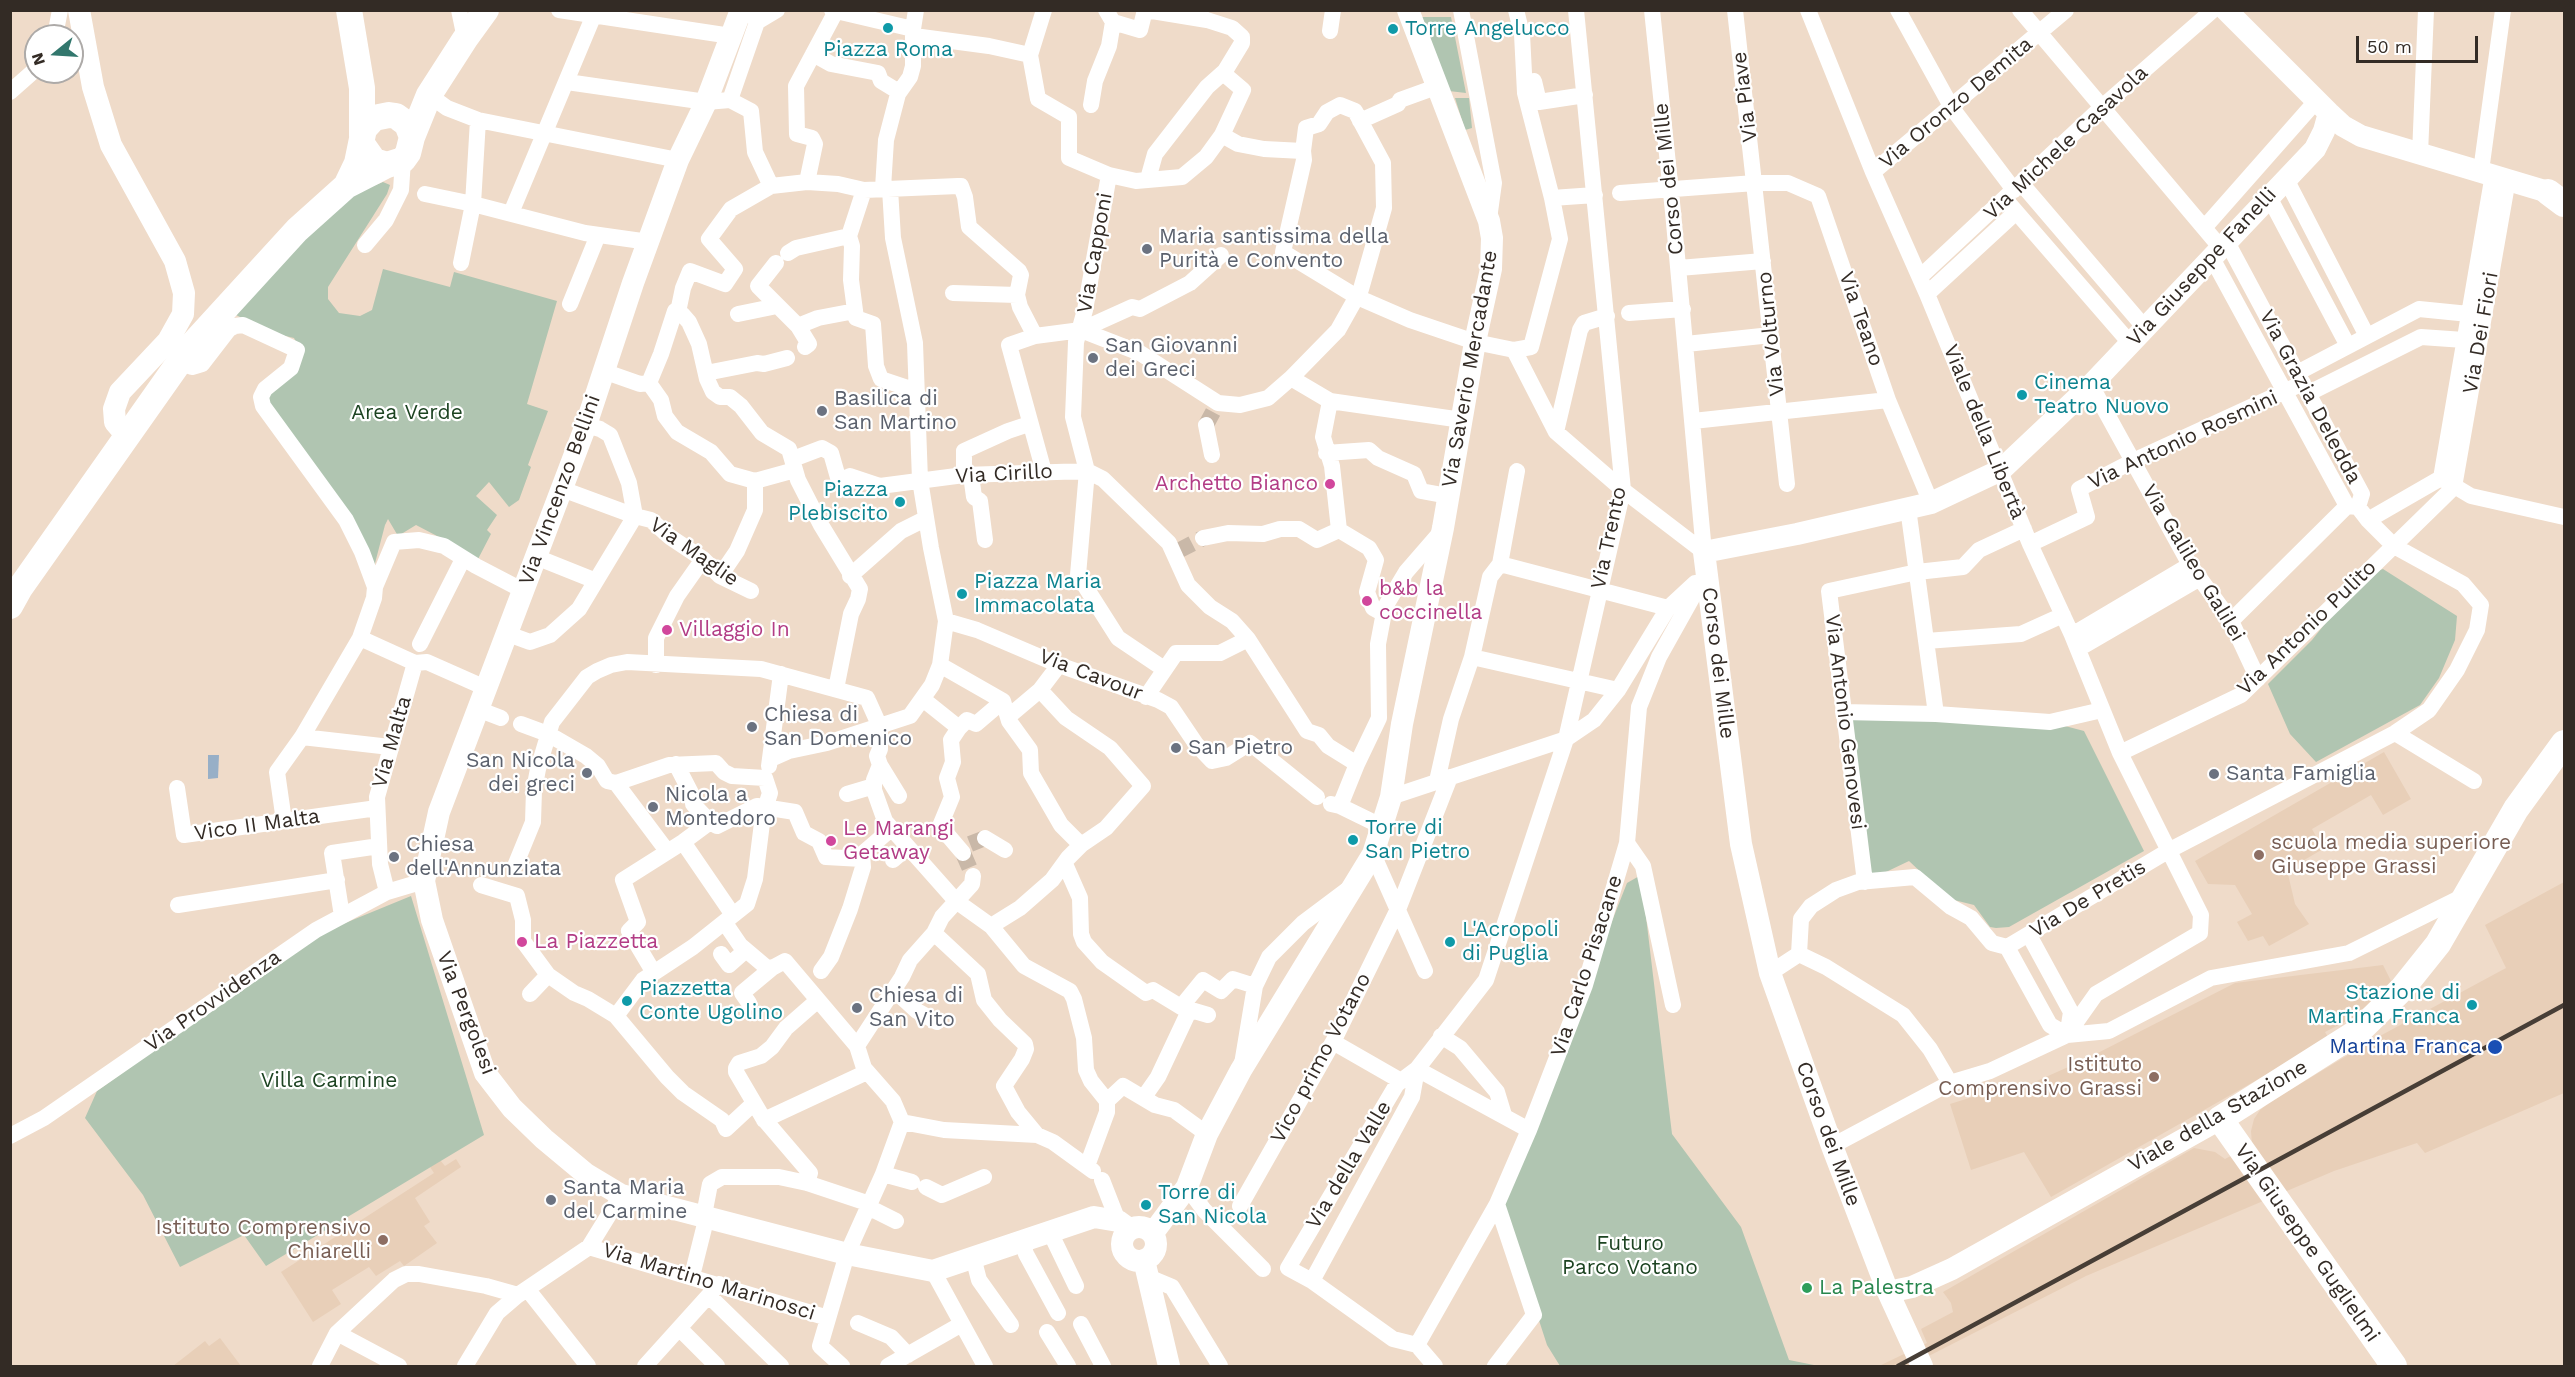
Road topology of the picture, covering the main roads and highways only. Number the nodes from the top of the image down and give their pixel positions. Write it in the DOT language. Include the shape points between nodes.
graph roads {
  1 [pos="349,10"];
  2 [pos="486,10"];
  3 [pos="356,42"];
  4 [pos="429,95"];
  5 [pos="392,115"];
  6 [pos="362,140"];
  7 [pos="401,154"];
  8 [pos="345,186"];
  9 [pos="10,606"];
  10 [pos="2565,743"];
  11 [pos="2220,1119"];
  12 [pos="2394,1366"];
  1 -- 3 [label="main road"];
  2 -- 4 [label="main road"];
  3 -- 5 [label="main road"];
  3 -- 6 [label="main road" via="362,88"];
  4 -- 5 [label="main road"];
  4 -- 7 [label="main road"];
  5 -- 6 [label="main road" via="381,115 369,123"];
  5 -- 7 [label="main road" via="407,124"];
  6 -- 7 [label="main road" via="374,161"];
  6 -- 8 [label="main road" via="357,164"];
  7 -- 8 [label="main road"];
  8 -- 9 [label="main road" via="297,230 178,362"];
  10 -- 11 [label="main road, Viale della Stazione" via="2516,809 2438,944 2415,974 2379,1013 2336,1046"];
  11 -- 12 [label="main road, Via Giuseppe Guglielmi"];
}
